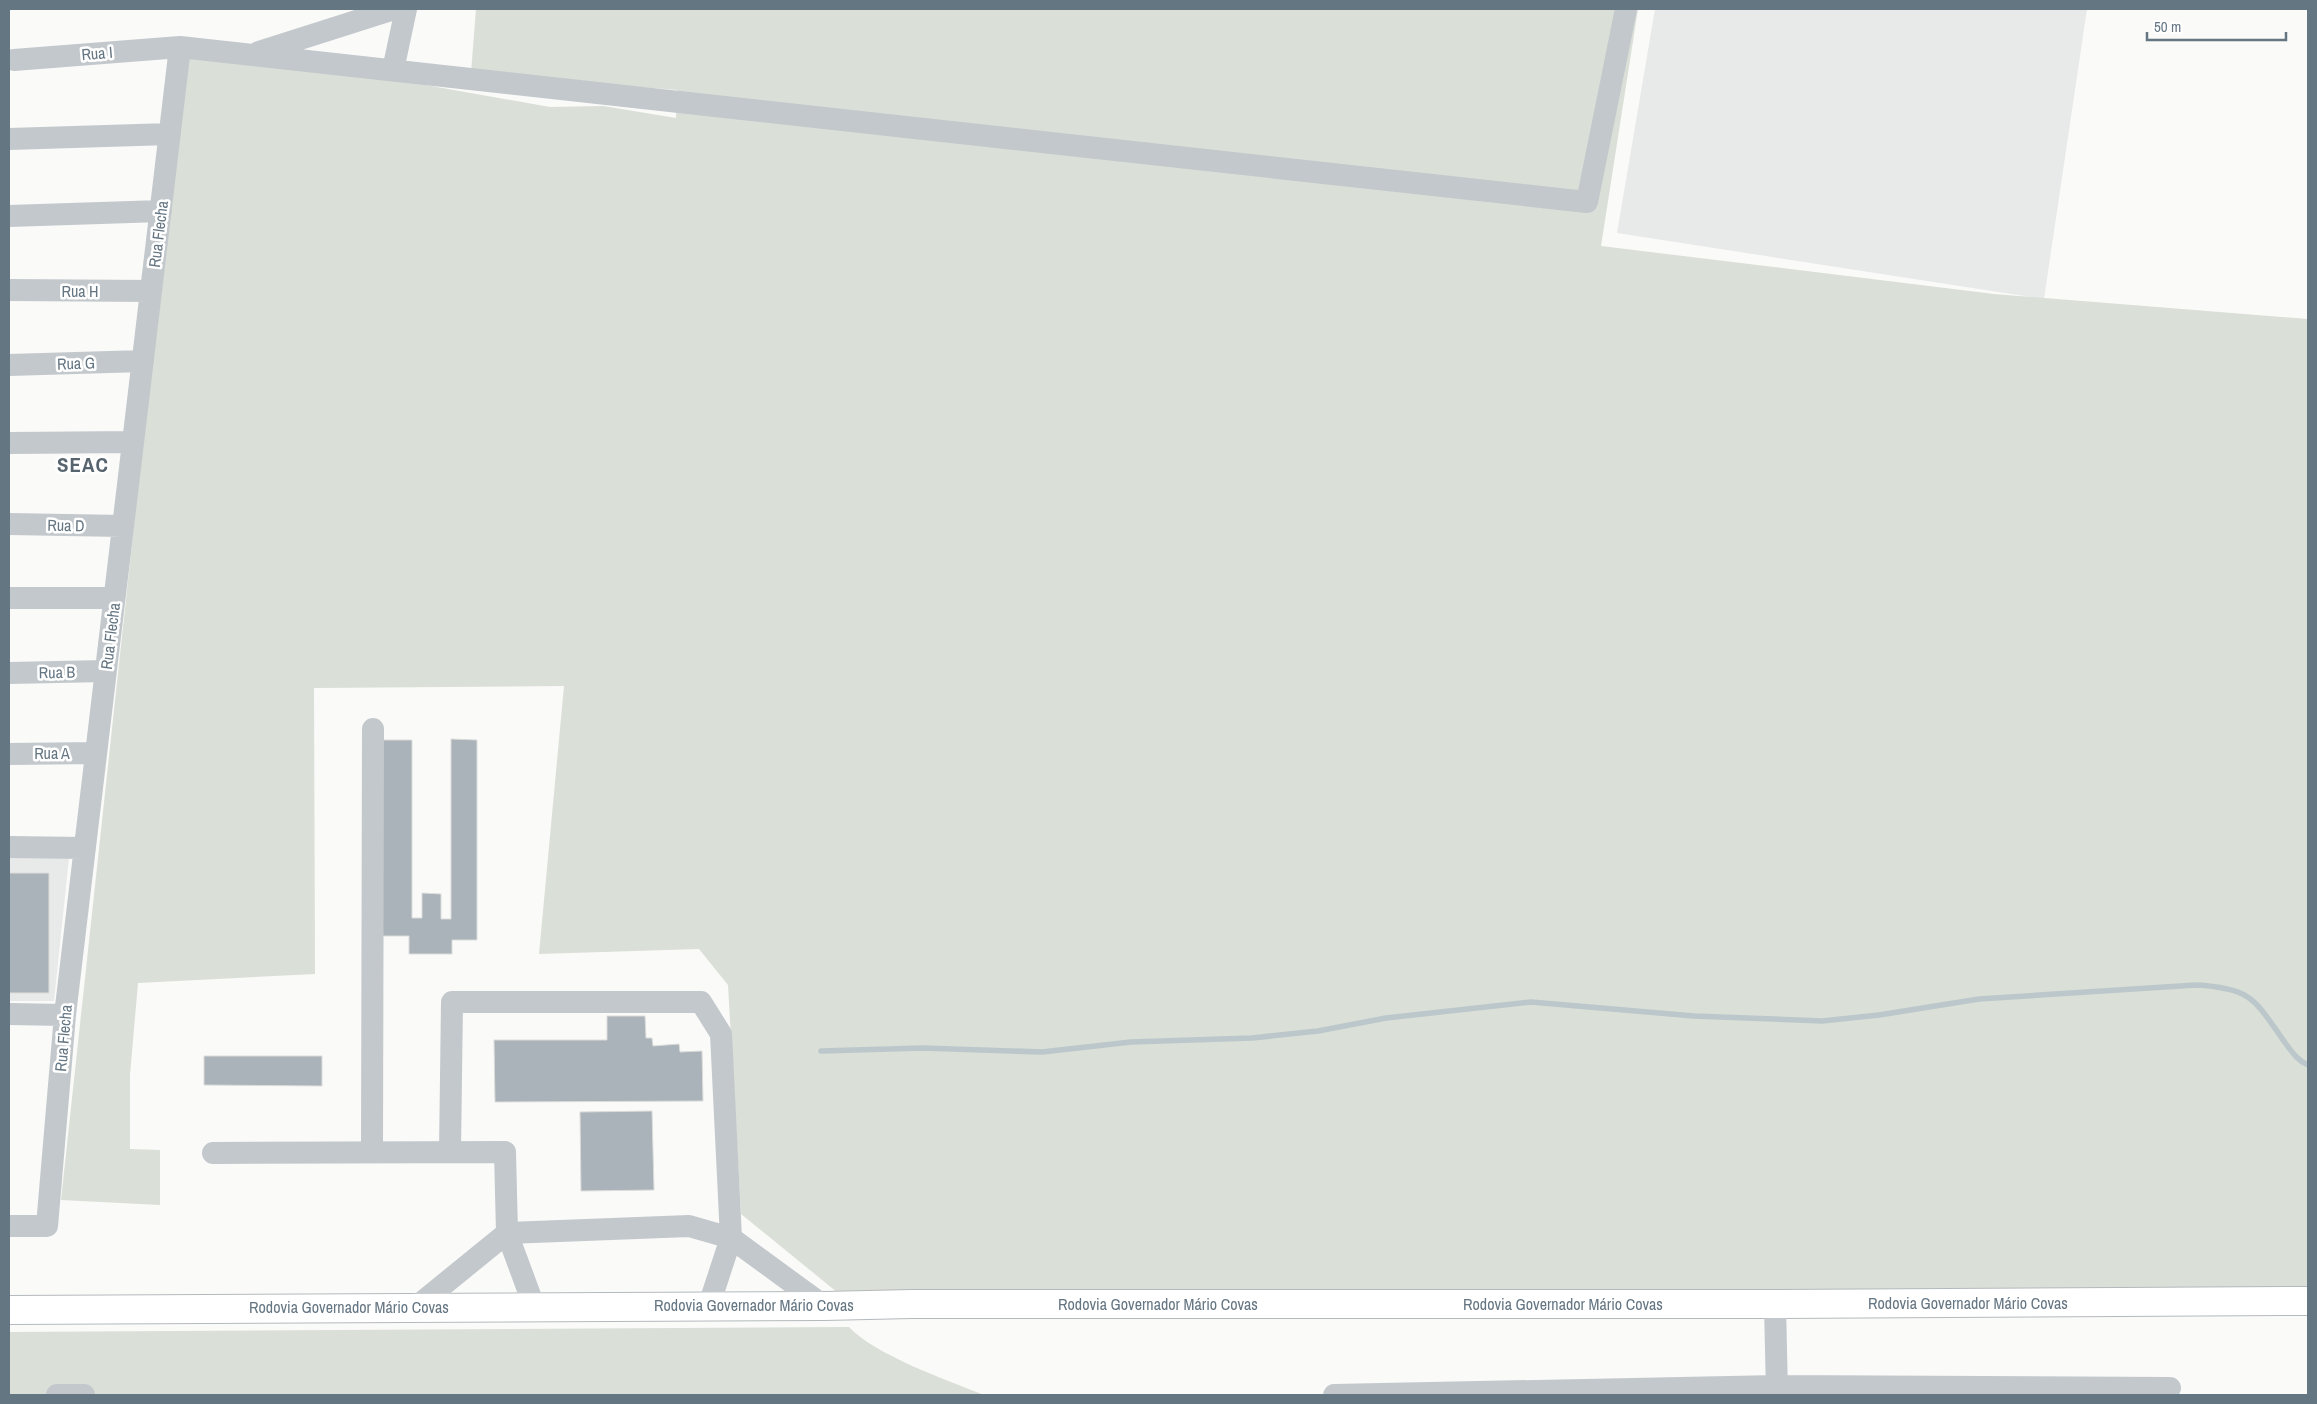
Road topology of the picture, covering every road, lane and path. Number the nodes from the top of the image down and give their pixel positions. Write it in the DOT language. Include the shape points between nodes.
graph roads {
  1 [pos="394,9"];
  2 [pos="406,9"];
  3 [pos="1626,9"];
  4 [pos="180,47"];
  5 [pos="250,54"];
  6 [pos="14,60"];
  7 [pos="393,70"];
  8 [pos="170,134"];
  9 [pos="9,139"];
  10 [pos="161,211"];
  11 [pos="9,216"];
  12 [pos="9,290"];
  13 [pos="151,291"];
  14 [pos="143,361"];
  15 [pos="9,365"];
  16 [pos="133,442"];
  17 [pos="9,443"];
  18 [pos="9,524"];
  19 [pos="123,526"];
  20 [pos="9,598"];
  21 [pos="114,598"];
  22 [pos="106,671"];
  23 [pos="9,672"];
  24 [pos="373,729"];
  25 [pos="96,753"];
  26 [pos="9,754"];
  27 [pos="9,847"];
  28 [pos="84,848"];
  29 [pos="9,1014"];
  30 [pos="65,1014"];
  31 [pos="213,1152"];
  32 [pos="372,1152"];
  33 [pos="450,1152"];
  34 [pos="9,1226"];
  35 [pos="507,1233"];
  36 [pos="731,1238"];
  37 [pos="2308,1301"];
  38 [pos="1775,1304"];
  39 [pos="709,1305"];
  40 [pos="534,1306"];
  41 [pos="824,1306"];
  42 [pos="416,1307"];
  43 [pos="9,1310"];
  44 [pos="2170,1388"];
  45 [pos="1777,1391"];
  46 [pos="57,1395"];
  47 [pos="84,1395"];
  48 [pos="1334,1395"];
  1 -- 5 [label="street"];
  2 -- 7 [label="street"];
  3 -- 7 [label="street, Rua I" via="1587,202"];
  4 -- 5 [label="street, Rua I"];
  4 -- 6 [label="street, Rua I"];
  4 -- 8 [label="street, Rua Flecha"];
  5 -- 7 [label="street, Rua I"];
  8 -- 9 [label="street"];
  8 -- 10 [label="street, Rua Flecha"];
  10 -- 11 [label="street"];
  10 -- 13 [label="street, Rua Flecha"];
  12 -- 13 [label="street, Rua H"];
  13 -- 14 [label="street, Rua Flecha"];
  14 -- 15 [label="street, Rua G"];
  14 -- 16 [label="street, Rua Flecha"];
  16 -- 17 [label="street"];
  16 -- 19 [label="street, Rua Flecha"];
  18 -- 19 [label="street, Rua D"];
  19 -- 21 [label="street, Rua Flecha"];
  20 -- 21 [label="street"];
  21 -- 22 [label="street, Rua Flecha"];
  22 -- 23 [label="street, Rua B"];
  22 -- 25 [label="street, Rua Flecha"];
  24 -- 32 [label="street"];
  25 -- 26 [label="street, Rua A"];
  25 -- 28 [label="street, Rua Flecha"];
  27 -- 28 [label="street"];
  28 -- 30 [label="street, Rua Flecha"];
  29 -- 30 [label="street"];
  30 -- 34 [label="street, Rua Flecha" via="47,1226"];
  31 -- 32 [label="street"];
  32 -- 33 [label="street"];
  33 -- 35 [label="street" via="505,1152"];
  33 -- 36 [label="street" via="452,1002 702,1002 721,1034"];
  35 -- 36 [label="street" via="689,1226"];
  35 -- 40 [label="street"];
  35 -- 42 [label="street"];
  36 -- 39 [label="street"];
  36 -- 41 [label="street"];
  37 -- 38 [label="highway, Rodovia Governador Mário Covas"];
  38 -- 41 [label="highway, Rodovia Governador Mário Covas"];
  38 -- 45 [label="street"];
  39 -- 40 [label="highway, Rodovia Governador Mário Covas"];
  39 -- 41 [label="highway, Rodovia Governador Mário Covas"];
  40 -- 42 [label="highway, Rodovia Governador Mário Covas"];
  42 -- 43 [label="highway, Rodovia Governador Mário Covas"];
  44 -- 45 [label="street"];
  45 -- 48 [label="street"];
  46 -- 47 [label="street"];
}
